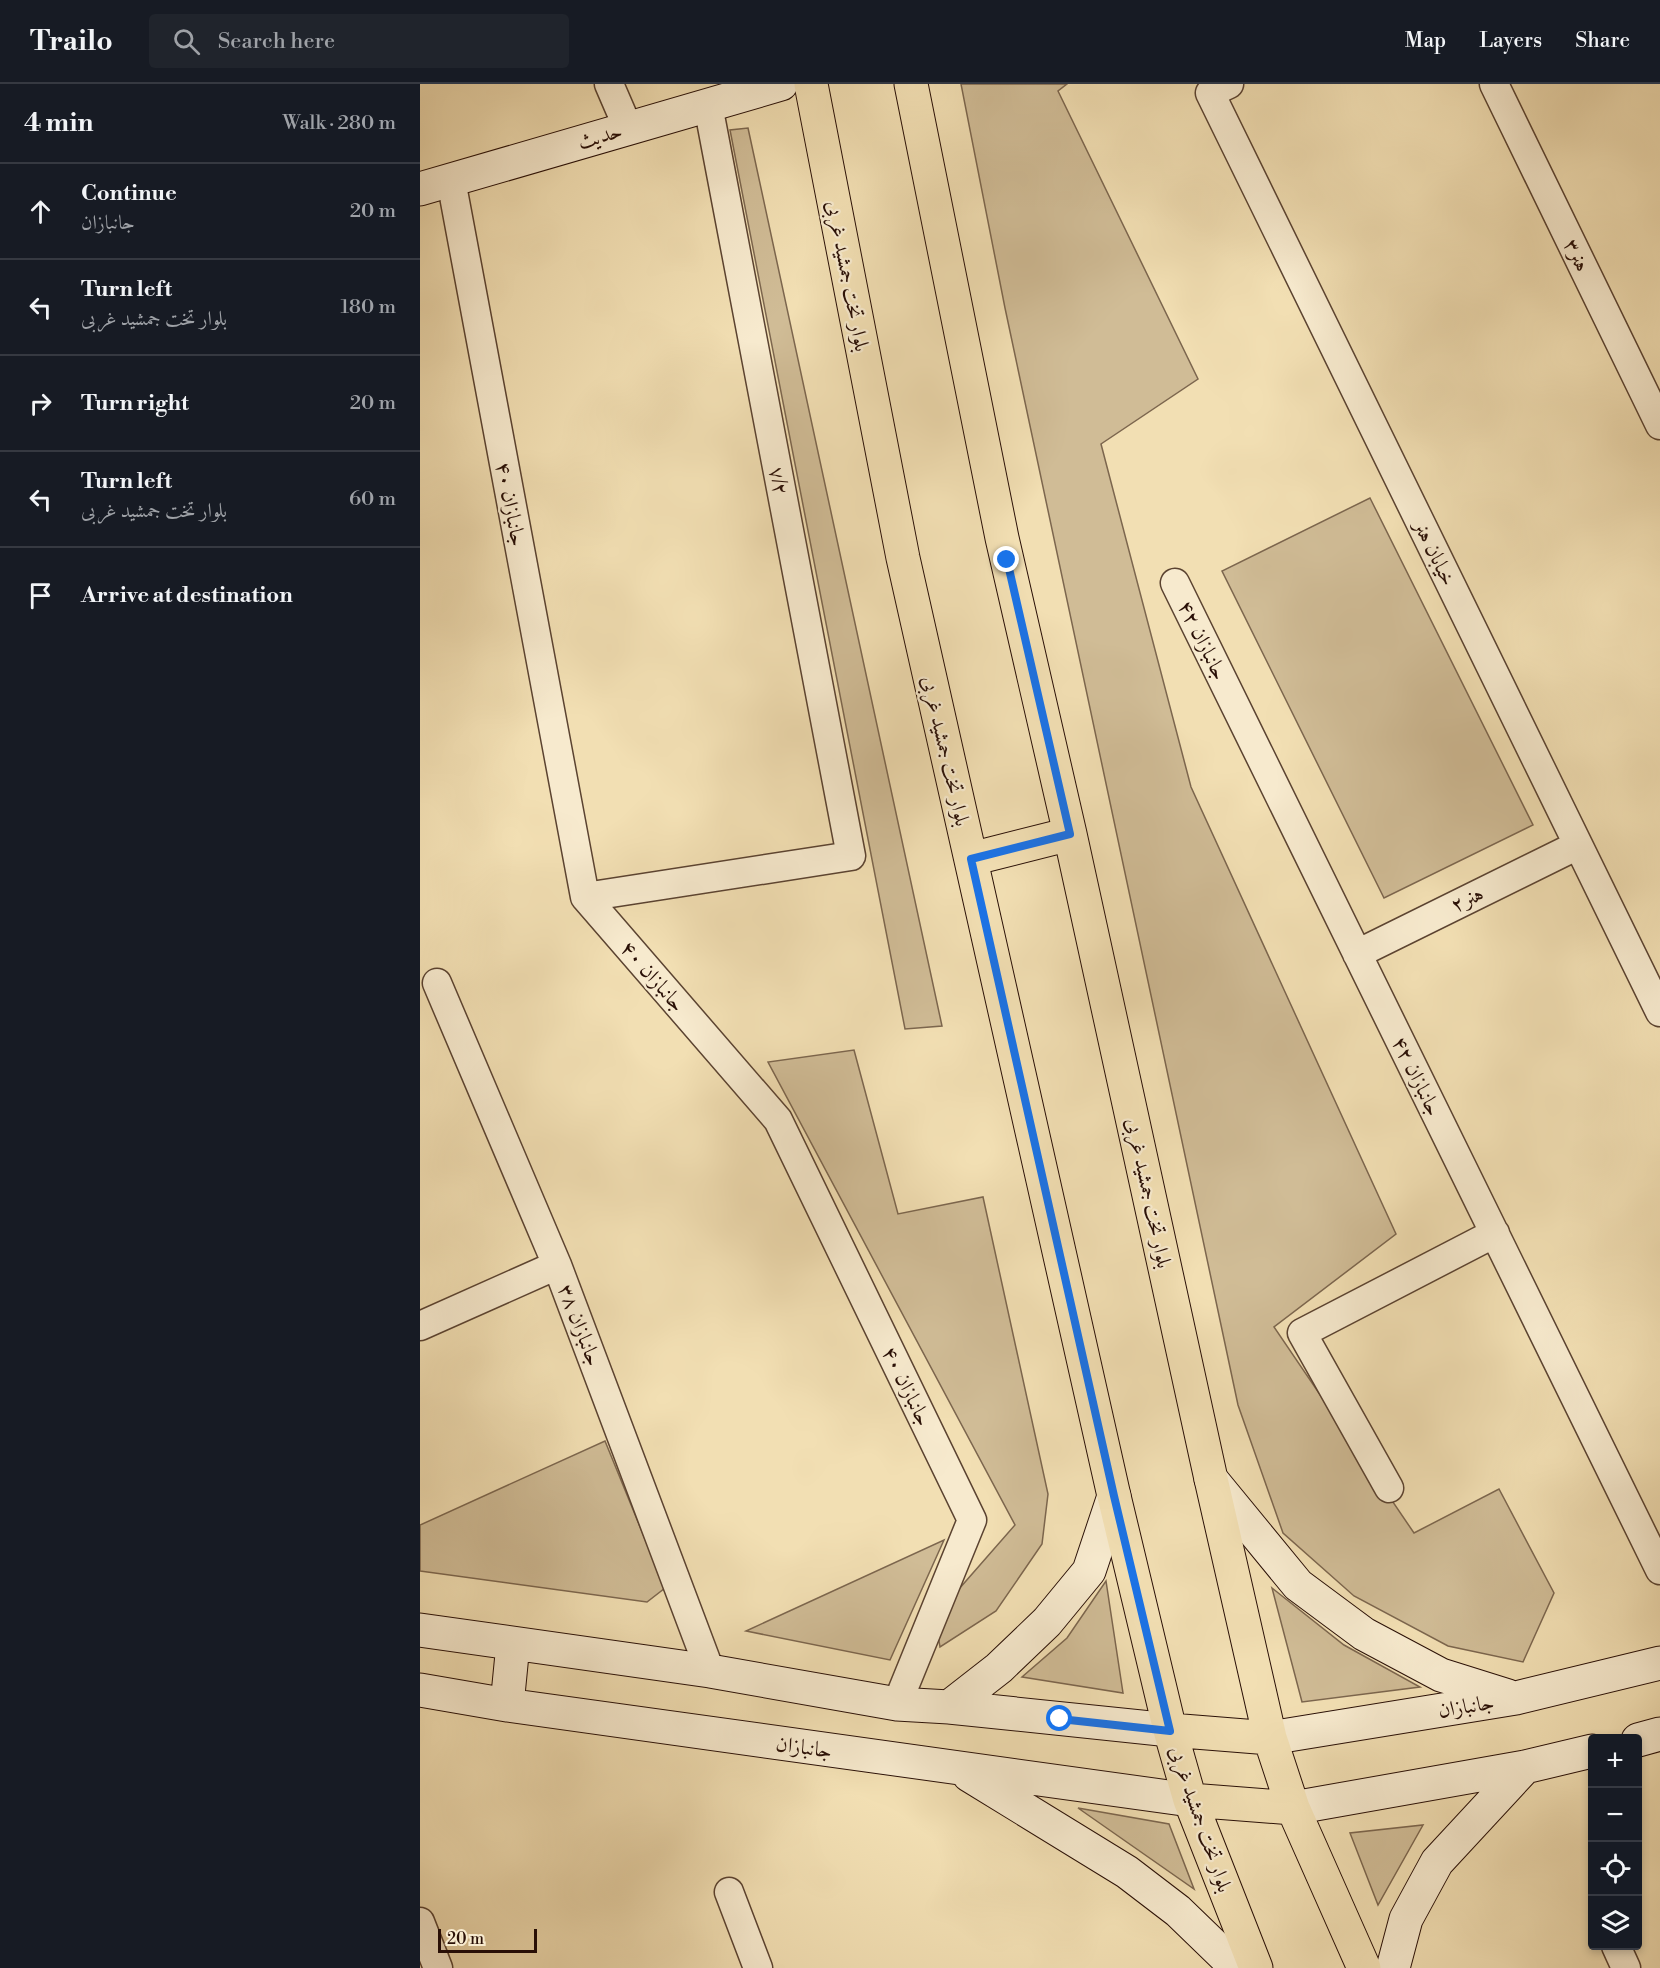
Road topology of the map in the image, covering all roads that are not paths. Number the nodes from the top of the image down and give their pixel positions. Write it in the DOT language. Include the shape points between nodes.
graph roads {
  1 [pos="609,84"];
  2 [pos="781,84"];
  3 [pos="811,84"];
  4 [pos="911,84"];
  5 [pos="1494,84"];
  6 [pos="1220,88"];
  7 [pos="708,105"];
  8 [pos="628,128"];
  9 [pos="451,180"];
  10 [pos="420,189"];
  11 [pos="1660,426"];
  12 [pos="1174,583"];
  13 [pos="1070,834"];
  14 [pos="1578,845"];
  15 [pos="971,859"];
  16 [pos="585,897"];
  17 [pos="1357,954"];
  18 [pos="437,983"];
  19 [pos="1660,1012"];
  20 [pos="1494,1233"];
  21 [pos="557,1265"];
  22 [pos="420,1326"];
  23 [pos="1211,1479"];
  24 [pos="1389,1488"];
  25 [pos="1114,1496"];
  26 [pos="1660,1570"];
  27 [pos="420,1630"];
  28 [pos="513,1644"];
  29 [pos="1660,1663"];
  30 [pos="710,1671"];
  31 [pos="420,1690"];
  32 [pos="1515,1698"];
  33 [pos="897,1704"];
  34 [pos="507,1705"];
  35 [pos="949,1707"];
  36 [pos="1170,1731"];
  37 [pos="1660,1734"];
  38 [pos="1270,1738"];
  39 [pos="1642,1739"];
  40 [pos="1588,1752"];
  41 [pos="1525,1767"];
  42 [pos="960,1769"];
  43 [pos="1190,1800"];
  44 [pos="1293,1808"];
  45 [pos="729,1892"];
  46 [pos="420,1922"];
  47 [pos="1618,1950"];
  48 [pos="438,1968"];
  49 [pos="758,1968"];
  50 [pos="1237,1968"];
  51 [pos="1256,1968"];
  52 [pos="1364,1968"];
  53 [pos="1393,1968"];
  54 [pos="1626,1968"];
  1 -- 8 [label="street"];
  2 -- 7 [label="street, حدیث"];
  3 -- 15 [label="main road, بلوار تخت جمشید غربی" via="903,558"];
  4 -- 13 [label="main road, بلوار تخت جمشید غربی" via="1002,538"];
  5 -- 11 [label="street, هنر۳"];
  6 -- 14 [label="street, خیابان هنر"];
  7 -- 8 [label="street, حدیث"];
  7 -- 16 [label="street, ۷/۲" via="851,856"];
  8 -- 9 [label="street, حدیث"];
  9 -- 10 [label="street, حدیث"];
  9 -- 16 [label="street, ۴۰ جانبازان"];
  12 -- 17 [label="street, ۴۲ جانبازان"];
  13 -- 15 [label="main road"];
  13 -- 23 [label="main road, بلوار تخت جمشید غربی"];
  14 -- 17 [label="street, هنر۲"];
  14 -- 19 [label="street, خیابان هنر"];
  15 -- 25 [label="main road, بلوار تخت جمشید غربی"];
  16 -- 33 [label="street, ۴۰ جانبازان" via="778,1120 972,1520"];
  17 -- 20 [label="street, ۴۲ جانبازان"];
  18 -- 21 [label="street, ۳۸ جانبازان"];
  20 -- 24 [label="street" via="1302,1333"];
  20 -- 26 [label="street, ۴۲ جانبازان"];
  21 -- 22 [label="street"];
  21 -- 30 [label="street, ۳۸ جانبازان"];
  23 -- 32 [label="street" via="1298,1585 1364,1634 1441,1675"];
  23 -- 38 [label="main road, بلوار تخت جمشید غربی"];
  25 -- 35 [label="street" via="1089,1571 1047,1622 999,1668"];
  25 -- 36 [label="main road, بلوار تخت جمشید غربی"];
  27 -- 28 [label="street"];
  28 -- 30 [label="street"];
  28 -- 34 [label="street"];
  29 -- 32 [label="street, جانبازان"];
  30 -- 33 [label="street"];
  31 -- 34 [label="street, جانبازان"];
  32 -- 38 [label="street, جانبازان"];
  33 -- 35 [label="street"];
  34 -- 42 [label="street, جانبازان"];
  35 -- 36 [label="street"];
  36 -- 38 [label="main road"];
  36 -- 43 [label="main road, بلوار تخت جمشید غربی"];
  37 -- 39 [label="street"];
  38 -- 44 [label="main road, بلوار تخت جمشید غربی"];
  40 -- 41 [label="street"];
  41 -- 44 [label="street"];
  41 -- 53 [label="street" via="1437,1862 1406,1919"];
  42 -- 43 [label="street, جانبازان"];
  42 -- 50 [label="street" via="1127,1872 1178,1911"];
  43 -- 44 [label="main road"];
  43 -- 51 [label="main road, بلوار تخت جمشید غربی"];
  44 -- 52 [label="main road"];
  45 -- 49 [label="street"];
  46 -- 48 [label="street"];
  47 -- 54 [label="street"];
}
